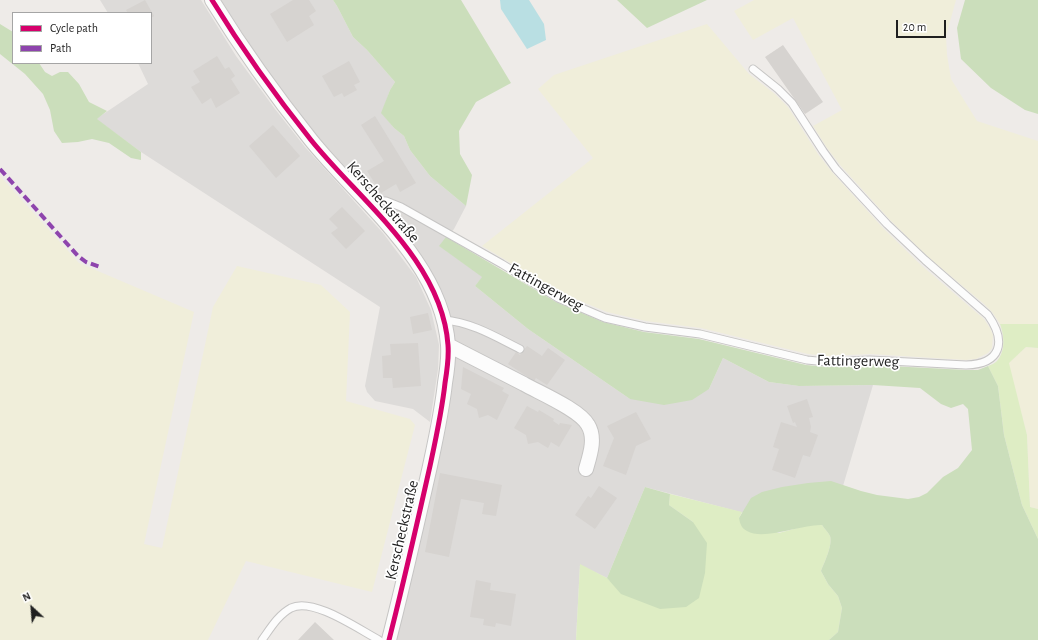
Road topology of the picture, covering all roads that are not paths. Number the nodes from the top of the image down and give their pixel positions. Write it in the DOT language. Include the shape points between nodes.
graph roads {
  1 [pos="212,0"];
  2 [pos="753,70"];
  3 [pos="366,200"];
  4 [pos="444,320"];
  5 [pos="448,345"];
  6 [pos="520,349"];
  7 [pos="586,469"];
  8 [pos="262,640"];
  9 [pos="379,640"];
  10 [pos="389,640"];
  1 -- 3 [label="street, Kerscheckstraße" via="282,104"];
  2 -- 3 [label="lane, Fattingerweg" via="792,103 836,169 887,224 988,315 998,334 997,349 993,358 977,365 807,360 700,334 645,327 605,318 558,298 401,207 386,201"];
  3 -- 4 [label="street, Kerscheckstraße" via="424,273"];
  4 -- 5 [label="street, Kerscheckstraße"];
  4 -- 6 [label="lane" via="457,321 482,330"];
  5 -- 7 [label="street" via="568,408 587,422 592,441"];
  5 -- 10 [label="street, Kerscheckstraße" via="447,370 437,436"];
  8 -- 9 [label="lane" via="283,614 301,605 319,608"];
}
